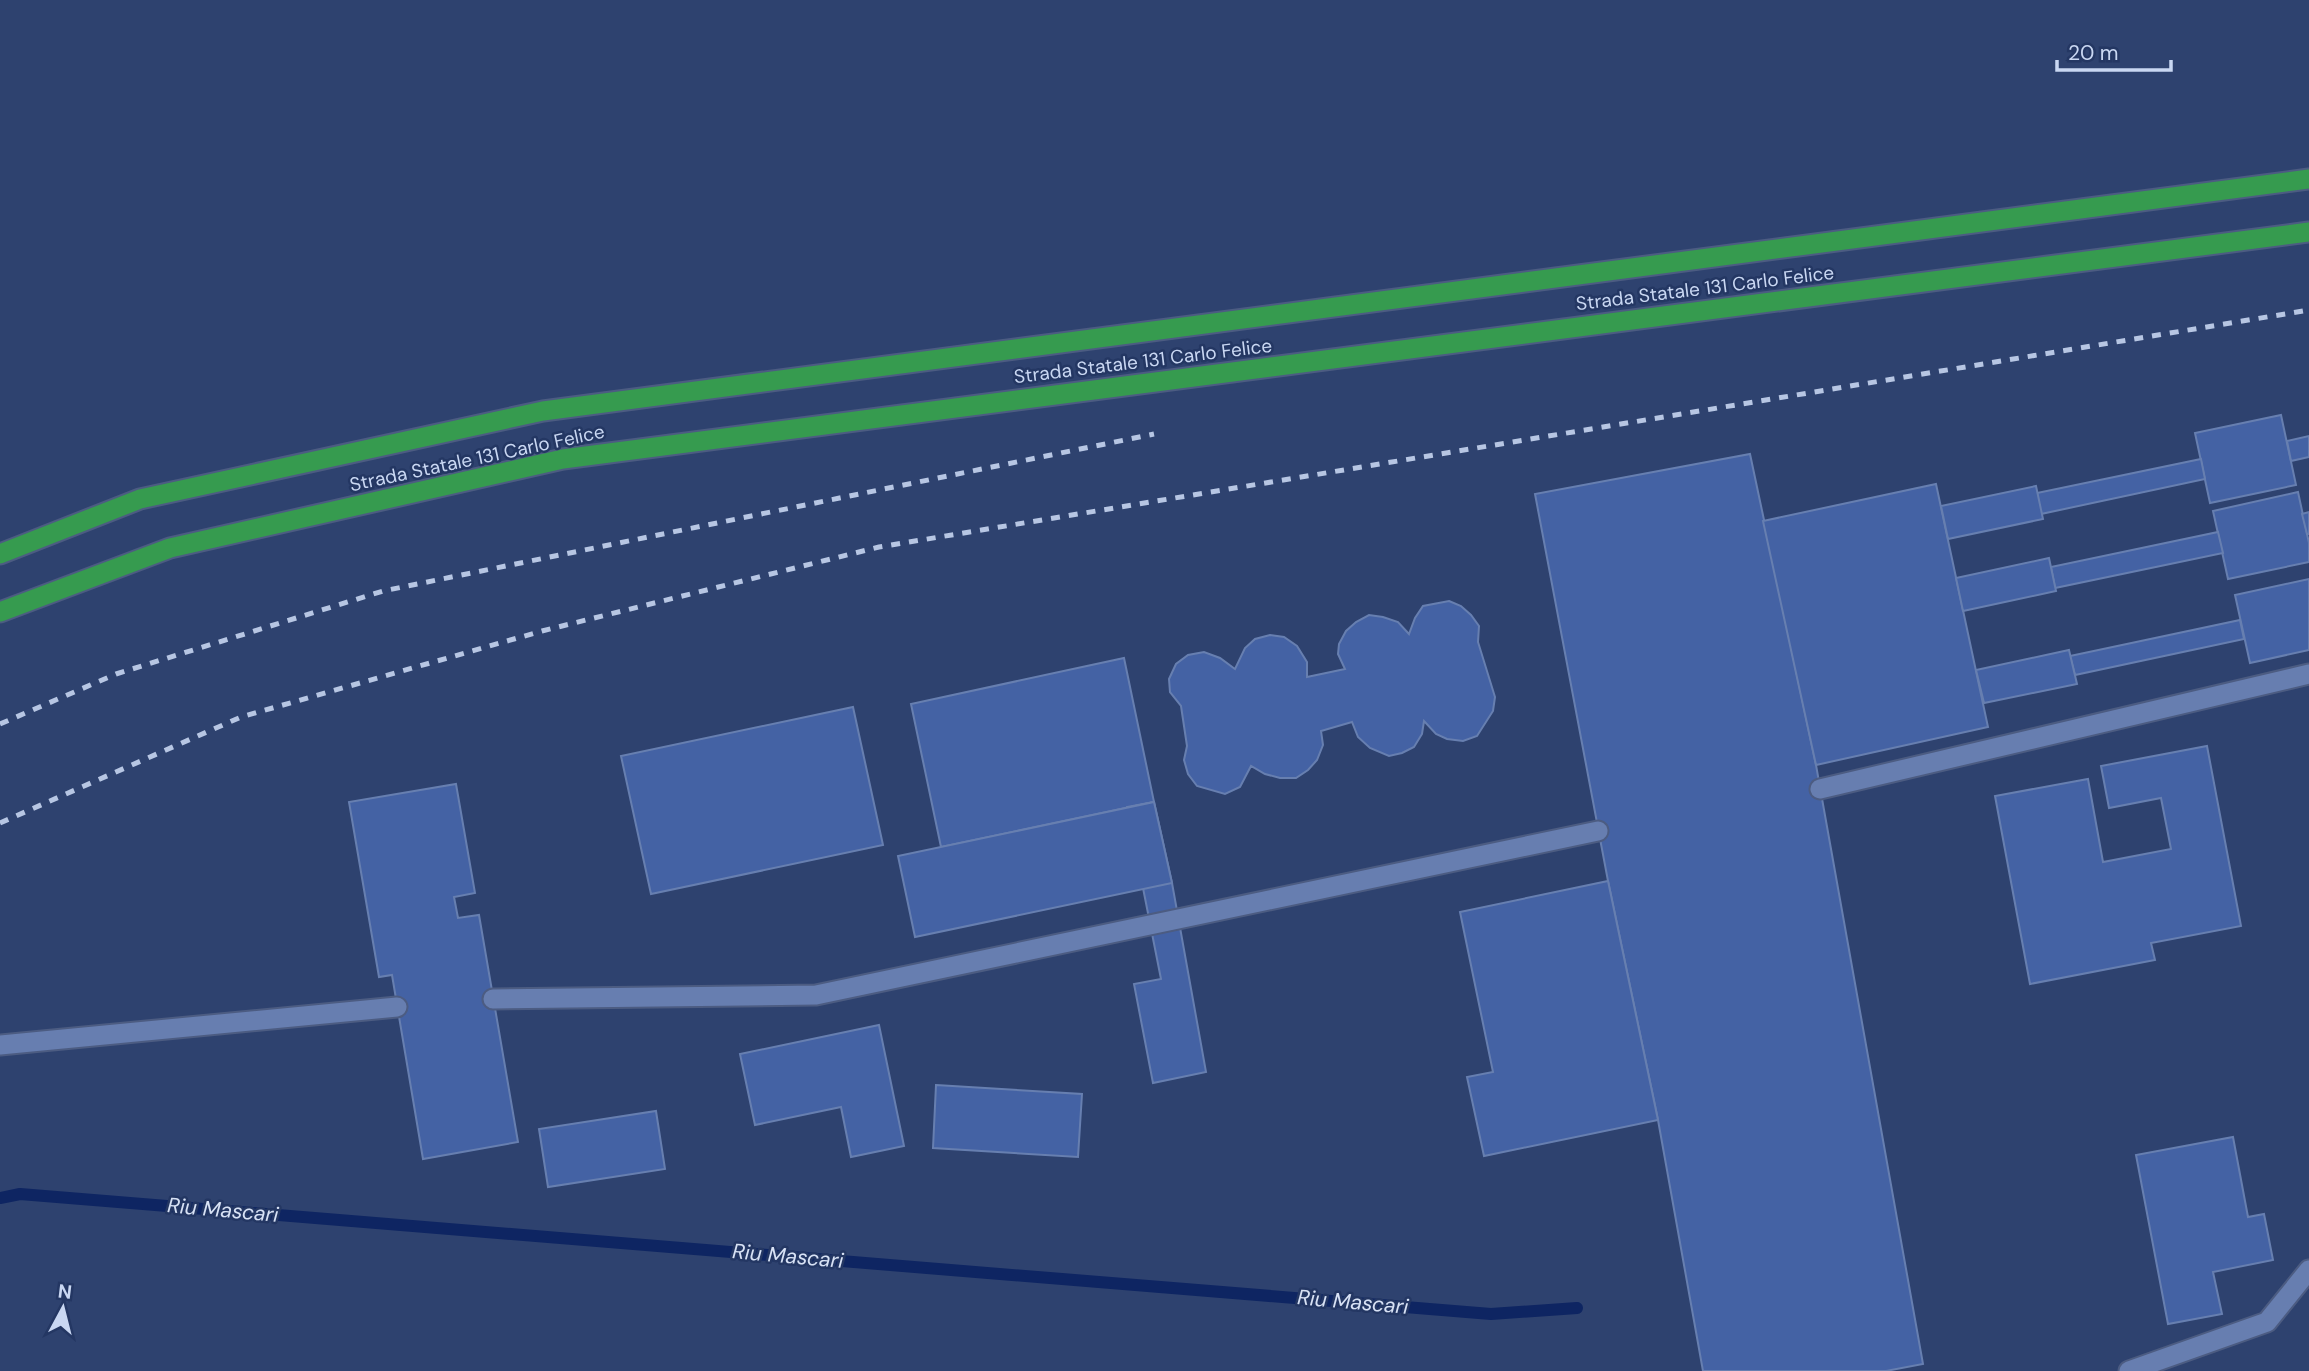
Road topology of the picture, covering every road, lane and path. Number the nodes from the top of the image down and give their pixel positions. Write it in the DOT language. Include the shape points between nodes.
graph roads {
  1 [pos="2309,179"];
  2 [pos="2309,232"];
  3 [pos="0,554"];
  4 [pos="0,612"];
  5 [pos="2309,674"];
  6 [pos="1820,789"];
  7 [pos="1598,831"];
  8 [pos="493,999"];
  9 [pos="397,1007"];
  10 [pos="0,1045"];
  11 [pos="2309,1270"];
  12 [pos="2129,1371"];
  1 -- 3 [label="highway, Strada Statale 131 Carlo Felice" via="543,411 140,499"];
  2 -- 4 [label="highway, Strada Statale 131 Carlo Felice" via="563,459 170,548"];
  5 -- 6 [label="lane"];
  7 -- 8 [label="lane" via="817,995"];
  9 -- 10 [label="lane"];
  11 -- 12 [label="lane" via="2267,1322"];
}
